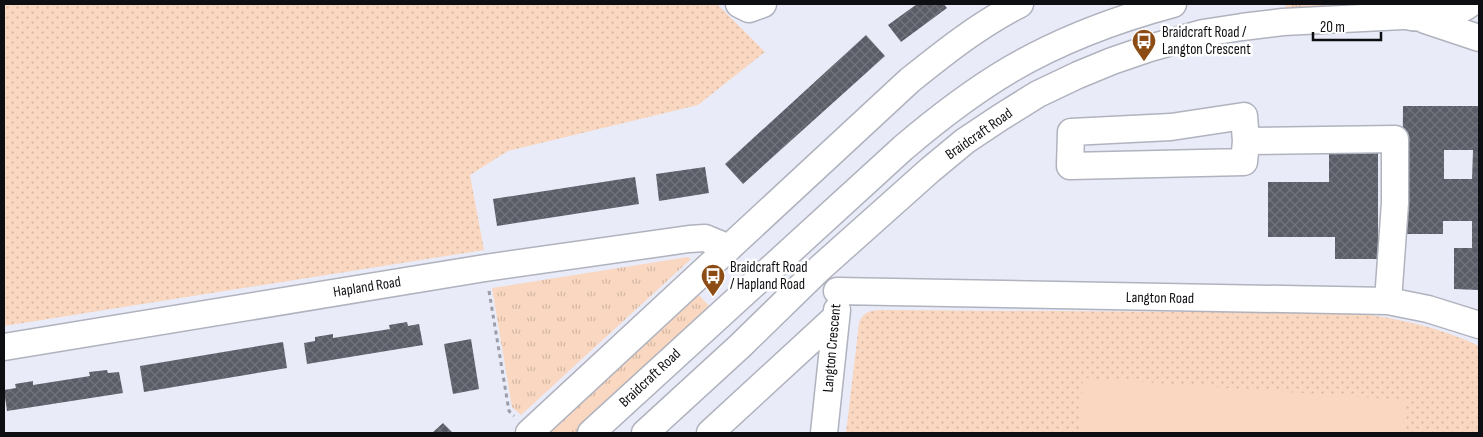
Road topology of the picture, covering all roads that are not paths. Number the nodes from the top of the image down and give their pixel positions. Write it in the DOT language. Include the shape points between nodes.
graph roads {
  1 [pos="739,4"];
  2 [pos="763,4"];
  3 [pos="1020,4"];
  4 [pos="1173,4"];
  5 [pos="1380,4"];
  6 [pos="1470,4"];
  7 [pos="1412,17"];
  8 [pos="1479,38"];
  9 [pos="1246,141"];
  10 [pos="882,167"];
  11 [pos="906,192"];
  12 [pos="729,248"];
  13 [pos="819,268"];
  14 [pos="837,291"];
  15 [pos="1388,301"];
  16 [pos="836,316"];
  17 [pos="715,318"];
  18 [pos="1479,325"];
  19 [pos="740,346"];
  20 [pos="4,347"];
  21 [pos="529,432"];
  22 [pos="591,433"];
  23 [pos="645,433"];
  24 [pos="710,433"];
  25 [pos="824,433"];
  1 -- 2 [label="street" via="750,9"];
  3 -- 12 [label="street" via="954,45 910,80"];
  4 -- 10 [label="street, Braidcraft Road" via="1099,28 1046,50 1012,69 952,108"];
  5 -- 7 [label="street" via="1393,12"];
  6 -- 7 [label="street" via="1438,18"];
  7 -- 8 [label="street, Braidcraft Road"];
  7 -- 11 [label="street, Braidcraft Road" via="1283,22 1242,27 1203,33 1112,61 1078,74 1000,117 958,147"];
  9 -- 9 [label="street" via="1244,162 1070,166 1071,132 1171,127 1244,116"];
  9 -- 15 [label="street" via="1396,139"];
  10 -- 11 [label="street"];
  10 -- 17 [label="street, Braidcraft Road"];
  11 -- 13 [label="street, Braidcraft Road"];
  12 -- 20 [label="street, Hapland Road" via="705,238 485,268"];
  12 -- 21 [label="street"];
  13 -- 14 [label="street, Langton Crescent"];
  13 -- 19 [label="street, Braidcraft Road"];
  14 -- 15 [label="street, Langton Road"];
  14 -- 16 [label="street, Langton Crescent"];
  15 -- 18 [label="street, Langton Road"];
  16 -- 24 [label="street"];
  16 -- 25 [label="street, Langton Crescent"];
  17 -- 19 [label="street"];
  17 -- 22 [label="street, Braidcraft Road"];
  19 -- 23 [label="street, Braidcraft Road"];
}
